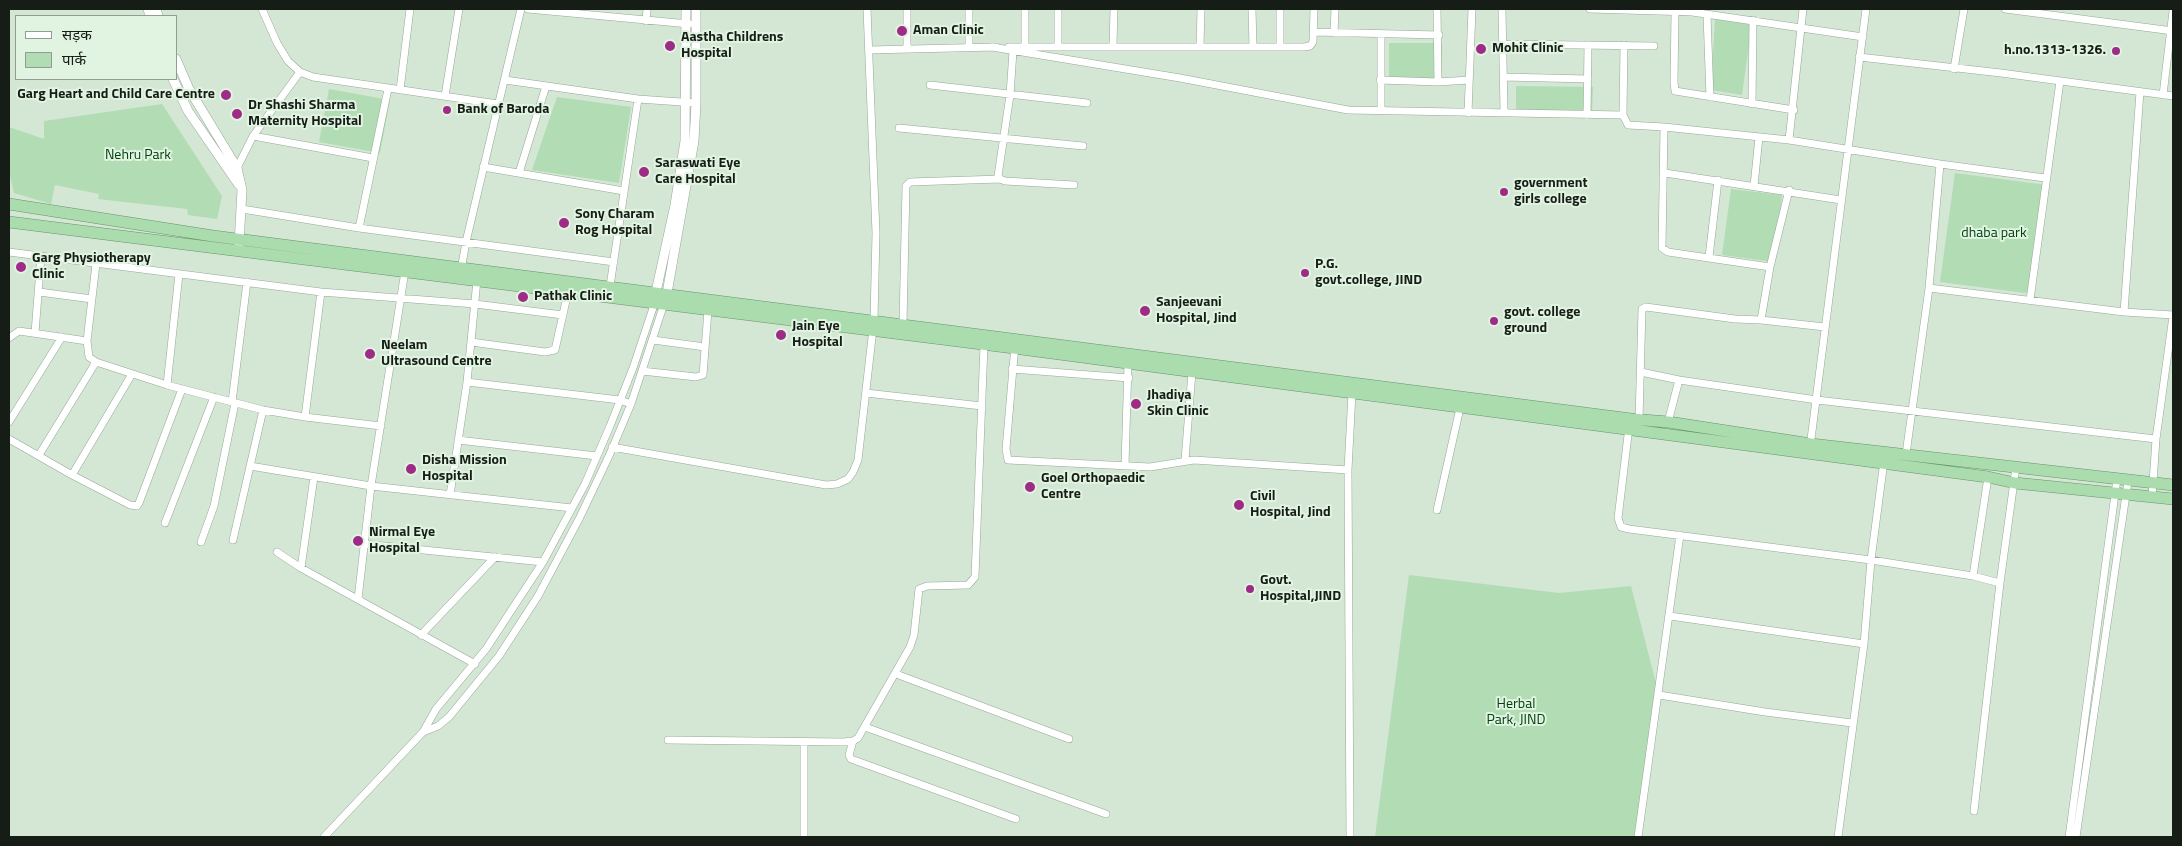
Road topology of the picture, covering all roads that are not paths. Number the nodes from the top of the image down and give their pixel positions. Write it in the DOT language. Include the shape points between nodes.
graph roads {
  1 [pos="262,9"];
  2 [pos="410,9"];
  3 [pos="459,9"];
  4 [pos="521,9"];
  5 [pos="528,9"];
  6 [pos="535,9"];
  7 [pos="647,9"];
  8 [pos="686,9"];
  9 [pos="696,9"];
  10 [pos="867,9"];
  11 [pos="907,9"];
  12 [pos="969,9"];
  13 [pos="1025,9"];
  14 [pos="1058,9"];
  15 [pos="1114,9"];
  16 [pos="1202,9"];
  17 [pos="1252,9"];
  18 [pos="1280,9"];
  19 [pos="1314,9"];
  20 [pos="1335,9"];
  21 [pos="1437,9"];
  22 [pos="1472,9"];
  23 [pos="1502,9"];
  24 [pos="1590,9"];
  25 [pos="1804,9"];
  26 [pos="1866,9"];
  27 [pos="1964,9"];
  28 [pos="2004,9"];
  29 [pos="1653,10"];
  30 [pos="2033,11"];
  31 [pos="2173,11"];
  32 [pos="1675,12"];
  33 [pos="1707,15"];
  34 [pos="1752,20"];
  35 [pos="646,21"];
  36 [pos="687,24"];
  37 [pos="697,25"];
  38 [pos="1801,28"];
  39 [pos="2172,30"];
  40 [pos="1314,32"];
  41 [pos="1334,33"];
  42 [pos="1381,35"];
  43 [pos="1439,35"];
  44 [pos="1863,37"];
  45 [pos="1503,44"];
  46 [pos="1588,45"];
  47 [pos="1058,46"];
  48 [pos="1113,46"];
  49 [pos="1200,46"];
  50 [pos="1624,46"];
  51 [pos="1654,46"];
  52 [pos="969,47"];
  53 [pos="992,47"];
  54 [pos="1025,47"];
  55 [pos="1253,47"];
  56 [pos="1280,47"];
  57 [pos="907,49"];
  58 [pos="869,50"];
  59 [pos="1013,51"];
  60 [pos="1859,58"];
  61 [pos="178,64"];
  62 [pos="1954,69"];
  63 [pos="300,72"];
  64 [pos="1504,77"];
  65 [pos="1588,79"];
  66 [pos="173,80"];
  67 [pos="505,80"];
  68 [pos="1380,80"];
  69 [pos="1469,80"];
  70 [pos="2060,81"];
  71 [pos="1438,82"];
  72 [pos="930,85"];
  73 [pos="546,86"];
  74 [pos="388,89"];
  75 [pos="400,90"];
  76 [pos="2140,92"];
  77 [pos="1010,95"];
  78 [pos="2162,95"];
  79 [pos="445,96"];
  80 [pos="2173,96"];
  81 [pos="1710,97"];
  82 [pos="638,100"];
  83 [pos="691,103"];
  84 [pos="1087,103"];
  85 [pos="498,104"];
  86 [pos="1752,104"];
  87 [pos="1794,110"];
  88 [pos="1380,111"];
  89 [pos="1504,112"];
  90 [pos="1468,113"];
  91 [pos="1587,115"];
  92 [pos="1624,115"];
  93 [pos="1664,127"];
  94 [pos="899,128"];
  95 [pos="253,136"];
  96 [pos="1004,138"];
  97 [pos="1759,138"];
  98 [pos="1789,140"];
  99 [pos="1083,146"];
  100 [pos="1848,149"];
  101 [pos="373,158"];
  102 [pos="1940,164"];
  103 [pos="483,167"];
  104 [pos="237,168"];
  105 [pos="519,173"];
  106 [pos="1665,173"];
  107 [pos="2046,178"];
  108 [pos="1000,179"];
  109 [pos="1718,180"];
  110 [pos="1074,185"];
  111 [pos="1754,186"];
  112 [pos="242,190"];
  113 [pos="1790,190"];
  114 [pos="624,191"];
  115 [pos="1841,200"];
  116 [pos="9,204"];
  117 [pos="242,209"];
  118 [pos="9,222"];
  119 [pos="359,228"];
  120 [pos="466,242"];
  121 [pos="239,245"];
  122 [pos="9,252"];
  123 [pos="41,256"];
  124 [pos="1710,257"];
  125 [pos="614,262"];
  126 [pos="96,264"];
  127 [pos="1770,267"];
  128 [pos="405,271"];
  129 [pos="460,273"];
  130 [pos="179,274"];
  131 [pos="477,280"];
  132 [pos="247,282"];
  133 [pos="610,286"];
  134 [pos="1929,288"];
  135 [pos="38,292"];
  136 [pos="321,292"];
  137 [pos="568,292"];
  138 [pos="92,298"];
  139 [pos="400,298"];
  140 [pos="661,298"];
  141 [pos="2030,300"];
  142 [pos="475,304"];
  143 [pos="708,310"];
  144 [pos="2124,312"];
  145 [pos="563,315"];
  146 [pos="2173,316"];
  147 [pos="1761,320"];
  148 [pos="904,324"];
  149 [pos="874,326"];
  150 [pos="1825,327"];
  151 [pos="35,333"];
  152 [pos="62,337"];
  153 [pos="9,338"];
  154 [pos="652,340"];
  155 [pos="87,341"];
  156 [pos="471,342"];
  157 [pos="1015,343"];
  158 [pos="984,345"];
  159 [pos="705,347"];
  160 [pos="96,362"];
  161 [pos="1128,363"];
  162 [pos="1012,369"];
  163 [pos="642,371"];
  164 [pos="1192,372"];
  165 [pos="1641,372"];
  166 [pos="132,374"];
  167 [pos="1129,378"];
  168 [pos="1679,380"];
  169 [pos="467,382"];
  170 [pos="167,385"];
  171 [pos="182,389"];
  172 [pos="866,393"];
  173 [pos="1352,393"];
  174 [pos="214,397"];
  175 [pos="620,400"];
  176 [pos="1817,400"];
  177 [pos="233,402"];
  178 [pos="630,404"];
  179 [pos="982,406"];
  180 [pos="1460,408"];
  181 [pos="263,410"];
  182 [pos="1913,412"];
  183 [pos="305,417"];
  184 [pos="9,422"];
  185 [pos="1668,422"];
  186 [pos="1633,423"];
  187 [pos="381,426"];
  188 [pos="9,439"];
  189 [pos="2156,439"];
  190 [pos="458,440"];
  191 [pos="612,447"];
  192 [pos="1810,449"];
  193 [pos="1906,454"];
  194 [pos="39,455"];
  195 [pos="597,456"];
  196 [pos="1885,458"];
  197 [pos="1185,460"];
  198 [pos="250,466"];
  199 [pos="1125,466"];
  200 [pos="2016,467"];
  201 [pos="1348,470"];
  202 [pos="72,475"];
  203 [pos="314,477"];
  204 [pos="1988,477"];
  205 [pos="2123,480"];
  206 [pos="2153,482"];
  207 [pos="2016,483"];
  208 [pos="371,486"];
  209 [pos="2173,486"];
  210 [pos="2121,494"];
  211 [pos="450,495"];
  212 [pos="2152,496"];
  213 [pos="2173,499"];
  214 [pos="572,508"];
  215 [pos="1437,510"];
  216 [pos="165,523"];
  217 [pos="1680,535"];
  218 [pos="233,540"];
  219 [pos="201,542"];
  220 [pos="364,544"];
  221 [pos="277,552"];
  222 [pos="495,558"];
  223 [pos="1871,560"];
  224 [pos="543,562"];
  225 [pos="301,568"];
  226 [pos="1972,576"];
  227 [pos="2000,583"];
  228 [pos="358,599"];
  229 [pos="518,600"];
  230 [pos="530,607"];
  231 [pos="1670,616"];
  232 [pos="421,636"];
  233 [pos="1864,644"];
  234 [pos="475,664"];
  235 [pos="896,674"];
  236 [pos="1659,695"];
  237 [pos="1852,723"];
  238 [pos="864,727"];
  239 [pos="423,732"];
  240 [pos="1068,739"];
  241 [pos="668,740"];
  242 [pos="853,741"];
  243 [pos="804,742"];
  244 [pos="1974,811"];
  245 [pos="1106,814"];
  246 [pos="1016,819"];
  247 [pos="324,837"];
  248 [pos="804,837"];
  249 [pos="1350,837"];
  250 [pos="1638,837"];
  251 [pos="1838,837"];
  252 [pos="2069,837"];
  253 [pos="2076,837"];
  1 -- 63 [label="street" via="284,54"];
  2 -- 75 [label="street"];
  3 -- 79 [label="street"];
  4 -- 67 [label="street"];
  5 -- 6 [label="street"];
  6 -- 35 [label="street"];
  7 -- 35 [label="street"];
  8 -- 36 [label="street"];
  9 -- 37 [label="street"];
  10 -- 58 [label="street"];
  11 -- 57 [label="street"];
  12 -- 52 [label="street"];
  13 -- 54 [label="street"];
  14 -- 47 [label="street"];
  15 -- 48 [label="street"];
  16 -- 49 [label="street"];
  17 -- 55 [label="street"];
  18 -- 56 [label="street"];
  19 -- 40 [label="street"];
  20 -- 41 [label="street"];
  21 -- 43 [label="street"];
  22 -- 69 [label="street"];
  23 -- 45 [label="street"];
  24 -- 29 [label="street"];
  25 -- 38 [label="street"];
  26 -- 44 [label="street"];
  27 -- 62 [label="street"];
  28 -- 30 [label="street"];
  29 -- 32 [label="street"];
  30 -- 39 [label="street"];
  31 -- 39 [label="street"];
  32 -- 33 [label="street"];
  32 -- 81 [label="street" via="1674,87 1680,93"];
  33 -- 34 [label="street"];
  33 -- 81 [label="street"];
  34 -- 38 [label="street"];
  34 -- 86 [label="street"];
  35 -- 36 [label="street"];
  36 -- 37 [label="street"];
  36 -- 83 [label="street"];
  37 -- 83 [label="street"];
  38 -- 44 [label="street"];
  38 -- 87 [label="street"];
  39 -- 78 [label="street"];
  40 -- 41 [label="street"];
  40 -- 56 [label="street" via="1310,46"];
  41 -- 42 [label="street"];
  42 -- 43 [label="street"];
  42 -- 68 [label="street"];
  43 -- 71 [label="street"];
  44 -- 60 [label="street"];
  45 -- 46 [label="street"];
  45 -- 64 [label="street"];
  46 -- 50 [label="street"];
  46 -- 65 [label="street"];
  47 -- 48 [label="street"];
  47 -- 54 [label="street"];
  48 -- 49 [label="street"];
  49 -- 55 [label="street"];
  50 -- 51 [label="street"];
  50 -- 92 [label="street"];
  52 -- 53 [label="street"];
  52 -- 57 [label="street"];
  53 -- 54 [label="street"];
  53 -- 59 [label="street"];
  55 -- 56 [label="street"];
  57 -- 58 [label="street"];
  58 -- 149 [label="street" via="876,233"];
  59 -- 77 [label="street"];
  59 -- 88 [label="street" via="1327,106"];
  60 -- 62 [label="street"];
  60 -- 100 [label="street"];
  61 -- 104 [label="street" via="189,89"];
  62 -- 70 [label="street"];
  63 -- 74 [label="street"];
  63 -- 95 [label="street"];
  64 -- 65 [label="street"];
  64 -- 89 [label="street"];
  65 -- 91 [label="street"];
  66 -- 112 [label="street" via="188,111"];
  67 -- 73 [label="street"];
  67 -- 85 [label="street"];
  68 -- 71 [label="street"];
  68 -- 88 [label="street"];
  69 -- 71 [label="street"];
  69 -- 90 [label="street"];
  70 -- 76 [label="street"];
  70 -- 107 [label="street"];
  72 -- 77 [label="street"];
  73 -- 82 [label="street"];
  73 -- 105 [label="street"];
  74 -- 75 [label="street"];
  74 -- 101 [label="street"];
  75 -- 79 [label="street"];
  76 -- 78 [label="street"];
  76 -- 144 [label="street"];
  77 -- 84 [label="street"];
  77 -- 96 [label="street"];
  78 -- 80 [label="street"];
  79 -- 85 [label="street"];
  81 -- 86 [label="street"];
  82 -- 83 [label="street"];
  82 -- 114 [label="street"];
  83 -- 140 [label="street"];
  85 -- 103 [label="street"];
  86 -- 87 [label="street"];
  87 -- 98 [label="street"];
  88 -- 90 [label="street"];
  89 -- 90 [label="street"];
  89 -- 91 [label="street"];
  91 -- 92 [label="street"];
  92 -- 93 [label="street" via="1628,125"];
  93 -- 97 [label="street"];
  93 -- 106 [label="street"];
  94 -- 96 [label="street"];
  95 -- 101 [label="street"];
  95 -- 104 [label="street"];
  96 -- 99 [label="street"];
  96 -- 108 [label="street" via="998,172"];
  97 -- 98 [label="street"];
  97 -- 111 [label="street"];
  98 -- 100 [label="street"];
  100 -- 102 [label="street"];
  100 -- 115 [label="street"];
  101 -- 119 [label="street"];
  102 -- 107 [label="street"];
  102 -- 134 [label="street"];
  103 -- 105 [label="street"];
  103 -- 120 [label="street"];
  104 -- 112 [label="street"];
  105 -- 114 [label="street"];
  106 -- 109 [label="street"];
  106 -- 124 [label="street" via="1662,248 1668,252"];
  107 -- 141 [label="street"];
  108 -- 110 [label="street"];
  108 -- 148 [label="street" via="910,182 906,186"];
  109 -- 111 [label="street"];
  109 -- 124 [label="street"];
  111 -- 113 [label="street"];
  112 -- 117 [label="street"];
  113 -- 115 [label="street"];
  113 -- 127 [label="street"];
  114 -- 125 [label="street"];
  115 -- 150 [label="street"];
  116 -- 121 [label="highway"];
  117 -- 119 [label="street"];
  117 -- 121 [label="street"];
  118 -- 121 [label="highway"];
  119 -- 120 [label="street"];
  120 -- 125 [label="street"];
  120 -- 129 [label="street"];
  121 -- 128 [label="highway"];
  121 -- 129 [label="highway"];
  122 -- 123 [label="street"];
  123 -- 126 [label="street"];
  123 -- 135 [label="street"];
  124 -- 127 [label="street"];
  125 -- 133 [label="street"];
  126 -- 130 [label="street"];
  126 -- 138 [label="street"];
  127 -- 147 [label="street"];
  128 -- 129 [label="highway"];
  128 -- 139 [label="street"];
  129 -- 131 [label="highway"];
  129 -- 133 [label="highway"];
  130 -- 132 [label="street"];
  130 -- 170 [label="street"];
  131 -- 137 [label="highway"];
  131 -- 142 [label="street"];
  132 -- 136 [label="street"];
  132 -- 177 [label="street"];
  133 -- 140 [label="highway"];
  134 -- 141 [label="street"];
  134 -- 182 [label="street"];
  135 -- 138 [label="street"];
  135 -- 151 [label="street"];
  136 -- 139 [label="street"];
  136 -- 183 [label="street"];
  137 -- 140 [label="highway"];
  137 -- 145 [label="street"];
  138 -- 155 [label="street"];
  139 -- 142 [label="street"];
  139 -- 187 [label="street"];
  140 -- 143 [label="highway"];
  140 -- 149 [label="highway"];
  140 -- 154 [label="street"];
  140 -- 175 [label="street"];
  141 -- 144 [label="street"];
  142 -- 145 [label="street"];
  142 -- 156 [label="street"];
  143 -- 149 [label="highway"];
  143 -- 159 [label="street"];
  144 -- 146 [label="street"];
  145 -- 156 [label="street" via="558,346 551,352"];
  146 -- 189 [label="street"];
  147 -- 150 [label="street"];
  147 -- 165 [label="street" via="1642,308"];
  148 -- 149 [label="highway"];
  148 -- 157 [label="highway"];
  149 -- 158 [label="highway"];
  149 -- 172 [label="street"];
  150 -- 176 [label="street"];
  151 -- 152 [label="street"];
  151 -- 153 [label="street" via="19,331"];
  152 -- 155 [label="street"];
  152 -- 184 [label="street"];
  154 -- 159 [label="street"];
  154 -- 163 [label="street"];
  155 -- 160 [label="street" via="89,357"];
  156 -- 169 [label="street"];
  157 -- 158 [label="highway"];
  157 -- 161 [label="highway"];
  157 -- 162 [label="street"];
  157 -- 186 [label="highway"];
  158 -- 179 [label="street"];
  159 -- 163 [label="street" via="703,375"];
  160 -- 166 [label="street"];
  160 -- 194 [label="street"];
  161 -- 164 [label="highway"];
  161 -- 167 [label="street"];
  162 -- 167 [label="street"];
  162 -- 199 [label="street" via="1008,460"];
  163 -- 178 [label="street"];
  164 -- 173 [label="highway"];
  164 -- 197 [label="street"];
  165 -- 168 [label="street"];
  165 -- 186 [label="street"];
  166 -- 170 [label="street"];
  166 -- 202 [label="street"];
  167 -- 199 [label="street"];
  168 -- 176 [label="street"];
  168 -- 185 [label="street"];
  169 -- 175 [label="street"];
  169 -- 190 [label="street"];
  170 -- 171 [label="street"];
  171 -- 174 [label="street"];
  171 -- 202 [label="street" via="136,506"];
  172 -- 179 [label="street"];
  172 -- 191 [label="street" via="858,460 848,480 837,484 826,485"];
  173 -- 180 [label="highway"];
  173 -- 201 [label="street"];
  174 -- 177 [label="street"];
  174 -- 216 [label="street"];
  175 -- 178 [label="street"];
  175 -- 195 [label="street"];
  176 -- 182 [label="street"];
  176 -- 192 [label="street"];
  177 -- 181 [label="street"];
  177 -- 219 [label="street" via="214,506"];
  178 -- 191 [label="street"];
  179 -- 235 [label="street" via="975,577 968,585 919,589 912,641"];
  180 -- 186 [label="highway"];
  180 -- 215 [label="street"];
  181 -- 183 [label="street"];
  181 -- 198 [label="street"];
  182 -- 189 [label="street"];
  182 -- 193 [label="street"];
  183 -- 187 [label="street"];
  185 -- 186 [label="highway"];
  185 -- 192 [label="highway"];
  186 -- 192 [label="highway"];
  186 -- 217 [label="street" via="1618,522 1621,527 1629,529"];
  187 -- 208 [label="street"];
  188 -- 194 [label="street"];
  189 -- 206 [label="street"];
  190 -- 195 [label="street"];
  190 -- 211 [label="street"];
  191 -- 230 [label="street" via="580,519"];
  192 -- 196 [label="highway"];
  193 -- 196 [label="highway"];
  193 -- 200 [label="highway"];
  194 -- 202 [label="street"];
  195 -- 214 [label="street"];
  196 -- 204 [label="highway"];
  196 -- 223 [label="street"];
  197 -- 199 [label="street" via="1158,466"];
  197 -- 201 [label="street"];
  198 -- 203 [label="street"];
  198 -- 218 [label="street"];
  200 -- 205 [label="highway"];
  200 -- 207 [label="street"];
  201 -- 249 [label="street"];
  203 -- 208 [label="street"];
  203 -- 225 [label="street"];
  204 -- 207 [label="highway"];
  204 -- 226 [label="street"];
  205 -- 206 [label="highway"];
  205 -- 210 [label="street"];
  205 -- 210 [label="street"];
  206 -- 209 [label="highway"];
  206 -- 212 [label="street"];
  207 -- 210 [label="highway"];
  207 -- 227 [label="street"];
  208 -- 211 [label="street"];
  208 -- 220 [label="street"];
  210 -- 212 [label="highway"];
  210 -- 252 [label="street"];
  210 -- 253 [label="street"];
  211 -- 214 [label="street"];
  212 -- 213 [label="highway"];
  214 -- 224 [label="street"];
  217 -- 223 [label="street"];
  217 -- 231 [label="street"];
  220 -- 222 [label="street"];
  220 -- 228 [label="street"];
  221 -- 225 [label="street"];
  222 -- 224 [label="street"];
  222 -- 232 [label="street"];
  223 -- 226 [label="street"];
  223 -- 233 [label="street"];
  224 -- 229 [label="street"];
  225 -- 228 [label="street"];
  226 -- 227 [label="street"];
  227 -- 244 [label="street"];
  228 -- 232 [label="street"];
  229 -- 230 [label="street"];
  229 -- 234 [label="street"];
  230 -- 239 [label="street" via="499,656 449,717"];
  231 -- 233 [label="street"];
  231 -- 236 [label="street"];
  232 -- 234 [label="street"];
  233 -- 237 [label="street"];
  234 -- 239 [label="street" via="436,709"];
  235 -- 238 [label="street"];
  235 -- 240 [label="street"];
  236 -- 237 [label="street"];
  236 -- 250 [label="street"];
  237 -- 251 [label="street"];
  238 -- 242 [label="street"];
  238 -- 245 [label="street"];
  239 -- 247 [label="street"];
  241 -- 243 [label="street"];
  242 -- 243 [label="street"];
  242 -- 246 [label="street" via="849,754 851,759"];
  243 -- 248 [label="street"];
}
